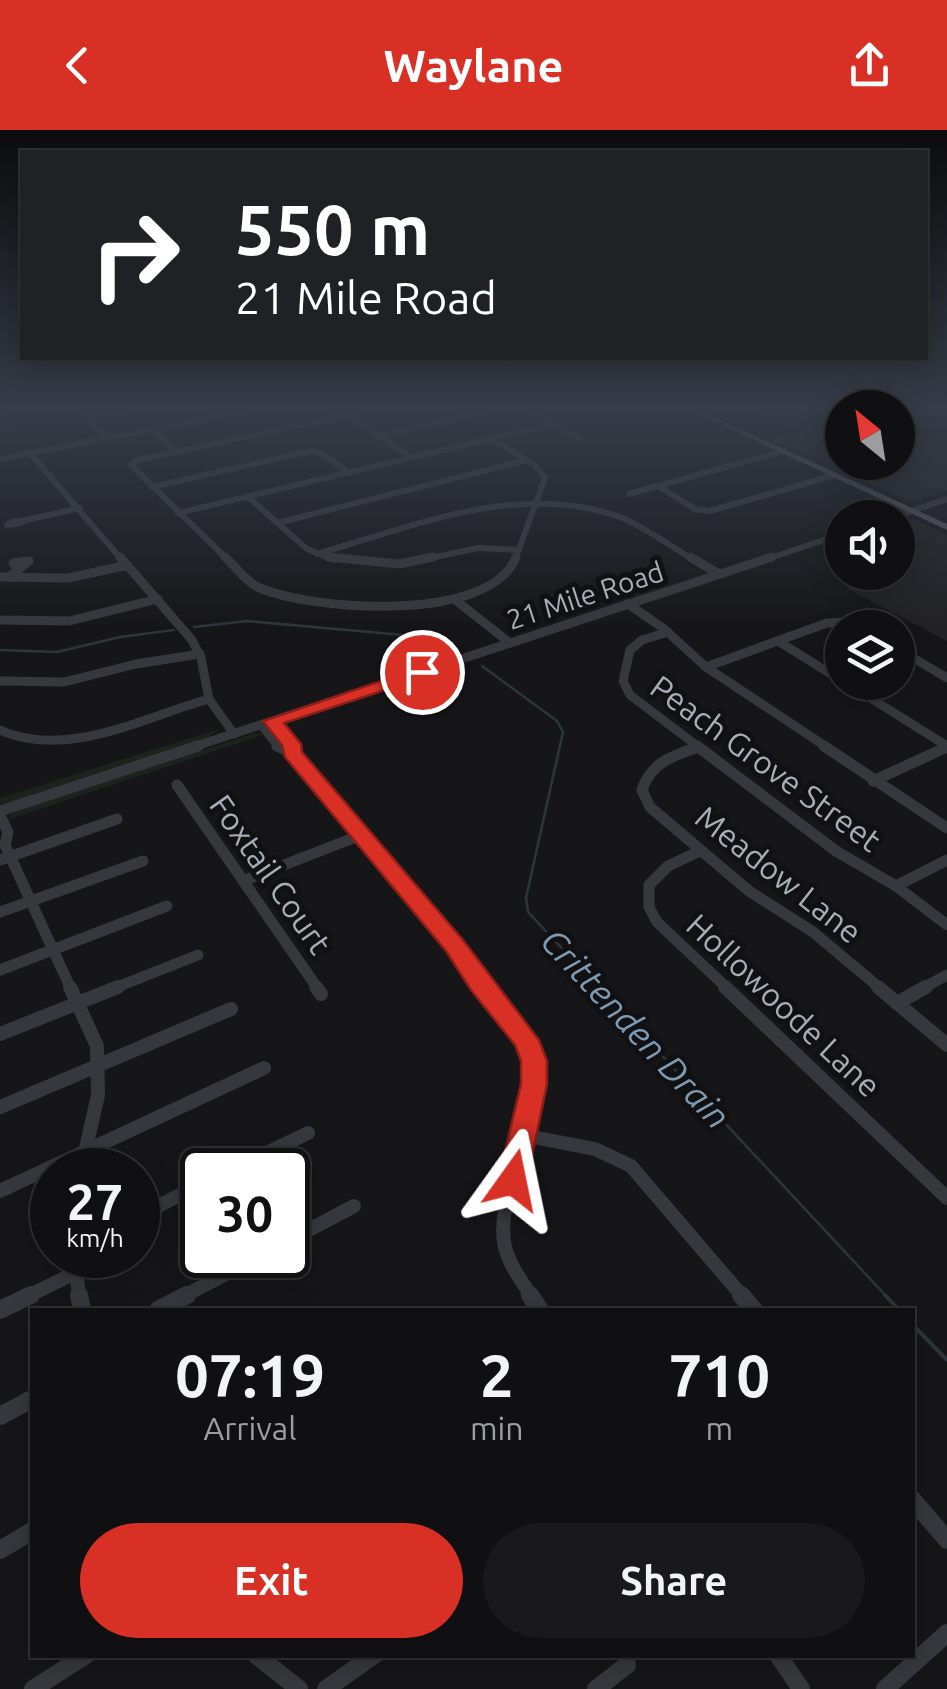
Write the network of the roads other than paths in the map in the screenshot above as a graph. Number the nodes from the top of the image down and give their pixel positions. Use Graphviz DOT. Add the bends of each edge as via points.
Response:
graph roads {
  1 [pos="58,484"];
  2 [pos="149,484"];
  3 [pos="166,484"];
  4 [pos="299,484"];
  5 [pos="433,484"];
  6 [pos="544,484"];
  7 [pos="666,484"];
  8 [pos="805,484"];
  9 [pos="854,484"];
  10 [pos="658,486"];
  11 [pos="152,487"];
  12 [pos="630,494"];
  13 [pos="247,496"];
  14 [pos="947,499"];
  15 [pos="890,500"];
  16 [pos="538,505"];
  17 [pos="80,508"];
  18 [pos="915,509"];
  19 [pos="915,511"];
  20 [pos="178,513"];
  21 [pos="21,521"];
  22 [pos="277,523"];
  23 [pos="947,526"];
  24 [pos="825,540"];
  25 [pos="519,550"];
  26 [pos="317,554"];
  27 [pos="128,565"];
  28 [pos="18,567"];
  29 [pos="719,574"];
  30 [pos="5,577"];
  31 [pos="454,598"];
  32 [pos="158,599"];
  33 [pos="628,604"];
  34 [pos="0,620"];
  35 [pos="825,626"];
  36 [pos="668,632"];
  37 [pos="778,641"];
  38 [pos="510,643"];
  39 [pos="200,654"];
  40 [pos="915,659"];
  41 [pos="706,667"];
  42 [pos="825,670"];
  43 [pos="947,678"];
  44 [pos="0,681"];
  45 [pos="209,699"];
  46 [pos="873,700"];
  47 [pos="272,721"];
  48 [pos="260,725"];
  49 [pos="0,730"];
  50 [pos="234,734"];
  51 [pos="698,747"];
  52 [pos="947,747"];
  53 [pos="292,753"];
  54 [pos="873,781"];
  55 [pos="176,785"];
  56 [pos="0,813"];
  57 [pos="118,820"];
  58 [pos="947,828"];
  59 [pos="361,836"];
  60 [pos="4,851"];
  61 [pos="700,851"];
  62 [pos="143,860"];
  63 [pos="947,860"];
  64 [pos="243,881"];
  65 [pos="896,886"];
  66 [pos="31,901"];
  67 [pos="167,906"];
  68 [pos="0,912"];
  69 [pos="947,925"];
  70 [pos="54,949"];
  71 [pos="198,954"];
  72 [pos="0,970"];
  73 [pos="947,975"];
  74 [pos="321,994"];
  75 [pos="80,1002"];
  76 [pos="897,1003"];
  77 [pos="231,1008"];
  78 [pos="0,1034"];
  79 [pos="947,1045"];
  80 [pos="99,1064"];
  81 [pos="264,1068"];
  82 [pos="0,1107"];
  83 [pos="308,1133"];
  84 [pos="522,1135"];
  85 [pos="85,1148"];
  86 [pos="89,1148"];
  87 [pos="277,1148"];
  88 [pos="30,1176"];
  89 [pos="0,1190"];
  90 [pos="947,1198"];
  91 [pos="354,1206"];
  92 [pos="310,1229"];
  93 [pos="65,1278"];
  94 [pos="74,1278"];
  95 [pos="219,1278"];
  96 [pos="82,1308"];
  97 [pos="162,1308"];
  98 [pos="539,1308"];
  99 [pos="752,1308"];
  100 [pos="0,1310"];
  101 [pos="30,1400"];
  102 [pos="0,1416"];
  103 [pos="915,1503"];
  104 [pos="30,1533"];
  105 [pos="947,1540"];
  106 [pos="0,1550"];
  107 [pos="947,1632"];
  108 [pos="81,1658"];
  109 [pos="260,1658"];
  110 [pos="370,1658"];
  111 [pos="780,1658"];
  112 [pos="627,1665"];
  113 [pos="33,1689"];
  114 [pos="299,1689"];
  115 [pos="326,1689"];
  116 [pos="596,1689"];
  117 [pos="801,1689"];
  118 [pos="885,1689"];
  1 -- 17 [label="street"];
  2 -- 11 [label="street"];
  3 -- 11 [label="street"];
  4 -- 13 [label="street"];
  5 -- 22 [label="street"];
  6 -- 16 [label="street"];
  7 -- 10 [label="street"];
  8 -- 10 [label="street" via="710,511"];
  9 -- 15 [label="main road"];
  10 -- 12 [label="street"];
  11 -- 20 [label="street"];
  13 -- 20 [label="street"];
  13 -- 22 [label="street"];
  14 -- 18 [label="street"];
  16 -- 25 [label="street"];
  16 -- 26 [label="street" via="488,505"];
  16 -- 29 [label="street" via="622,518"];
  17 -- 21 [label="street"];
  17 -- 27 [label="street"];
  19 -- 23 [label="main road"];
  20 -- 31 [label="street" via="246,582 270,593 394,606"];
  22 -- 26 [label="street"];
  24 -- 29 [label="street, 21 Mile Road"];
  25 -- 26 [label="street" via="478,548 388,565"];
  25 -- 31 [label="street" via="502,581"];
  27 -- 30 [label="street" via="68,578"];
  27 -- 32 [label="street"];
  28 -- 30 [label="street"];
  29 -- 33 [label="street, 21 Mile Road"];
  31 -- 38 [label="street"];
  32 -- 34 [label="street" via="69,621"];
  32 -- 39 [label="street"];
  33 -- 36 [label="street"];
  33 -- 38 [label="street, 21 Mile Road"];
  35 -- 37 [label="street"];
  36 -- 41 [label="street"];
  36 -- 51 [label="street, Peach Grove Street" via="632,646 623,682"];
  37 -- 41 [label="street"];
  37 -- 42 [label="street"];
  38 -- 47 [label="street, 21 Mile Road"];
  39 -- 44 [label="street" via="64,682"];
  39 -- 45 [label="street"];
  40 -- 43 [label="street"];
  41 -- 54 [label="street"];
  45 -- 49 [label="street" via="60,741 23,741"];
  45 -- 50 [label="street"];
  46 -- 52 [label="street"];
  47 -- 48 [label="street, 21 Mile Road"];
  47 -- 53 [label="street"];
  48 -- 50 [label="street, 21 Mile Road"];
  48 -- 53 [label="street"];
  50 -- 56 [label="street, 21 Mile Road"];
  51 -- 61 [label="street, Meadow Lane" via="652,766 642,790 650,808"];
  51 -- 65 [label="street, Peach Grove Street" via="836,851"];
  52 -- 54 [label="street"];
  53 -- 59 [label="street"];
  54 -- 58 [label="street"];
  55 -- 64 [label="street, Foxtail Court"];
  56 -- 60 [label="street" via="8,832"];
  57 -- 60 [label="street"];
  59 -- 64 [label="street"];
  59 -- 84 [label="street" via="526,1040 535,1072"];
  60 -- 66 [label="street"];
  61 -- 76 [label="street, Meadow Lane"];
  61 -- 90 [label="street, Hollowoode Lane" via="668,866 649,885 657,922"];
  62 -- 66 [label="street"];
  63 -- 65 [label="street"];
  64 -- 74 [label="street, Foxtail Court"];
  65 -- 69 [label="street, Peach Grove Street"];
  66 -- 68 [label="street"];
  66 -- 70 [label="street"];
  67 -- 70 [label="street"];
  70 -- 72 [label="street"];
  70 -- 75 [label="street"];
  71 -- 75 [label="street"];
  73 -- 76 [label="street"];
  75 -- 78 [label="street"];
  75 -- 80 [label="street"];
  76 -- 79 [label="street, Meadow Lane"];
  77 -- 80 [label="street"];
  80 -- 82 [label="street"];
  80 -- 85 [label="street"];
  81 -- 86 [label="street"];
  83 -- 87 [label="street"];
  84 -- 98 [label="street" via="504,1242"];
  84 -- 99 [label="street" via="595,1148 631,1166"];
  88 -- 89 [label="street"];
  91 -- 92 [label="street"];
  93 -- 100 [label="street"];
  94 -- 96 [label="street"];
  95 -- 97 [label="street"];
  101 -- 102 [label="street"];
  103 -- 105 [label="street"];
  104 -- 106 [label="street"];
  107 -- 118 [label="street"];
  108 -- 113 [label="street"];
  109 -- 114 [label="street"];
  110 -- 115 [label="street"];
  111 -- 117 [label="street"];
  112 -- 116 [label="street"];
}
